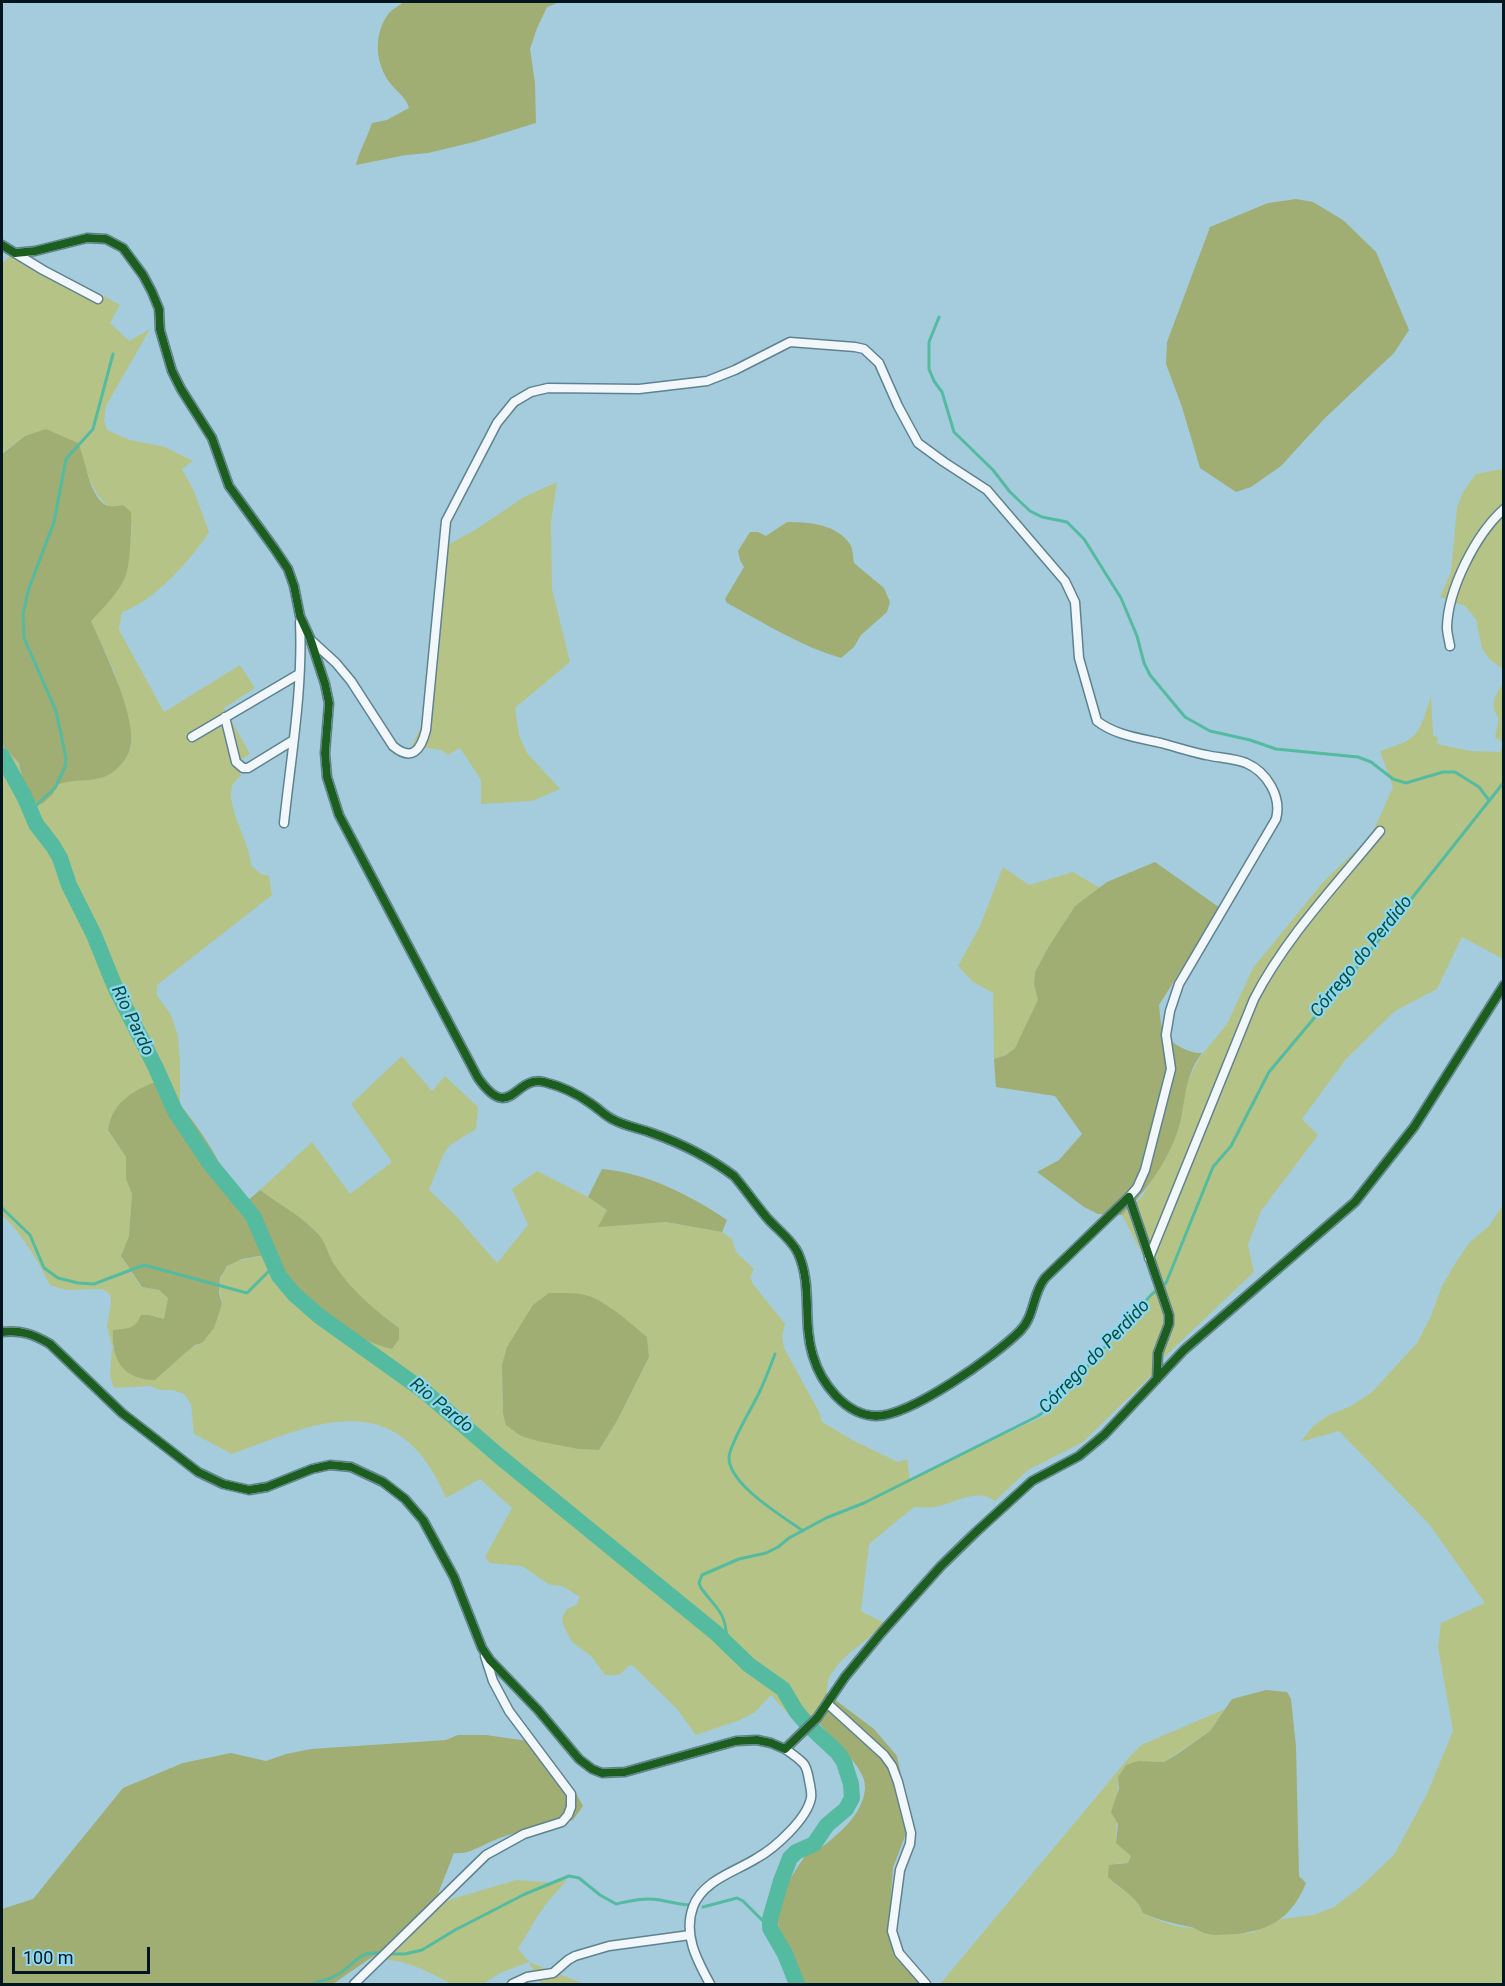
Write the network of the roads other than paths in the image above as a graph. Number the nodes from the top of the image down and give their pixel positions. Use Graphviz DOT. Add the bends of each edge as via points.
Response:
graph roads {
  1 [pos="2,245"];
  2 [pos="15,253"];
  3 [pos="98,298"];
  4 [pos="1503,509"];
  5 [pos="300,616"];
  6 [pos="310,638"];
  7 [pos="1450,646"];
  8 [pos="300,674"];
  9 [pos="225,717"];
  10 [pos="192,737"];
  11 [pos="292,741"];
  12 [pos="284,824"];
  13 [pos="1380,831"];
  14 [pos="1503,985"];
  15 [pos="1130,1197"];
  16 [pos="1149,1258"];
  17 [pos="2,1332"];
  18 [pos="1156,1378"];
  19 [pos="482,1647"];
  20 [pos="828,1704"];
  21 [pos="785,1749"];
  22 [pos="690,1935"];
  23 [pos="354,1984"];
  24 [pos="512,1984"];
  25 [pos="710,1984"];
  26 [pos="926,1984"];
  1 -- 2 [label="street"];
  2 -- 3 [label="street"];
  2 -- 5 [label="street" via="97,238 123,248 152,292 172,371 212,438 229,486 288,569"];
  4 -- 7 [label="street" via="1465,565 1450,606"];
  5 -- 6 [label="street"];
  5 -- 8 [label="street"];
  6 -- 15 [label="street" via="329,703 327,777 339,815 487,1091 500,1098 530,1083 554,1085 571,1091 615,1121 665,1138 734,1176 797,1251 805,1272 806,1315 813,1357 824,1382 848,1406 875,1416 891,1413 940,1391 976,1366 1020,1332 1030,1318 1039,1286"];
  6 -- 15 [label="street" via="351,681 393,746 402,753 418,750 426,730 447,521 497,423 514,402 548,387 639,388 706,381 790,342 855,347 872,355 918,443 987,490 1065,581 1075,602 1079,658 1097,721 1116,732 1248,764 1260,772 1277,799 1276,819 1179,984 1166,1035 1171,1069 1144,1170"];
  8 -- 9 [label="street"];
  8 -- 11 [label="street"];
  9 -- 10 [label="street"];
  9 -- 11 [label="street" via="236,762 243,768"];
  11 -- 12 [label="street"];
  13 -- 16 [label="street" via="1266,975"];
  14 -- 18 [label="street" via="1414,1127 1355,1202"];
  15 -- 16 [label="street"];
  16 -- 18 [label="street" via="1169,1315 1158,1353"];
  17 -- 19 [label="street" via="20,1330 50,1344 122,1413 198,1472 223,1484 249,1490 267,1487 330,1465 351,1467 383,1482 423,1520 454,1577"];
  18 -- 20 [label="street" via="1104,1435 1079,1456 1032,1480 955,1552 882,1632"];
  19 -- 21 [label="street" via="579,1759 602,1773 625,1772 736,1741 757,1740"];
  19 -- 23 [label="street" via="493,1682 509,1711 571,1794 568,1815 562,1822 524,1834 486,1855"];
  20 -- 21 [label="street"];
  20 -- 26 [label="street" via="884,1755 898,1782 911,1833 900,1870 892,1931 899,1953"];
  21 -- 22 [label="street" via="804,1764 808,1774 811,1798 805,1811 758,1858 707,1886 694,1905"];
  22 -- 24 [label="street" via="609,1946 575,1956 553,1973"];
  22 -- 25 [label="street"];
}
